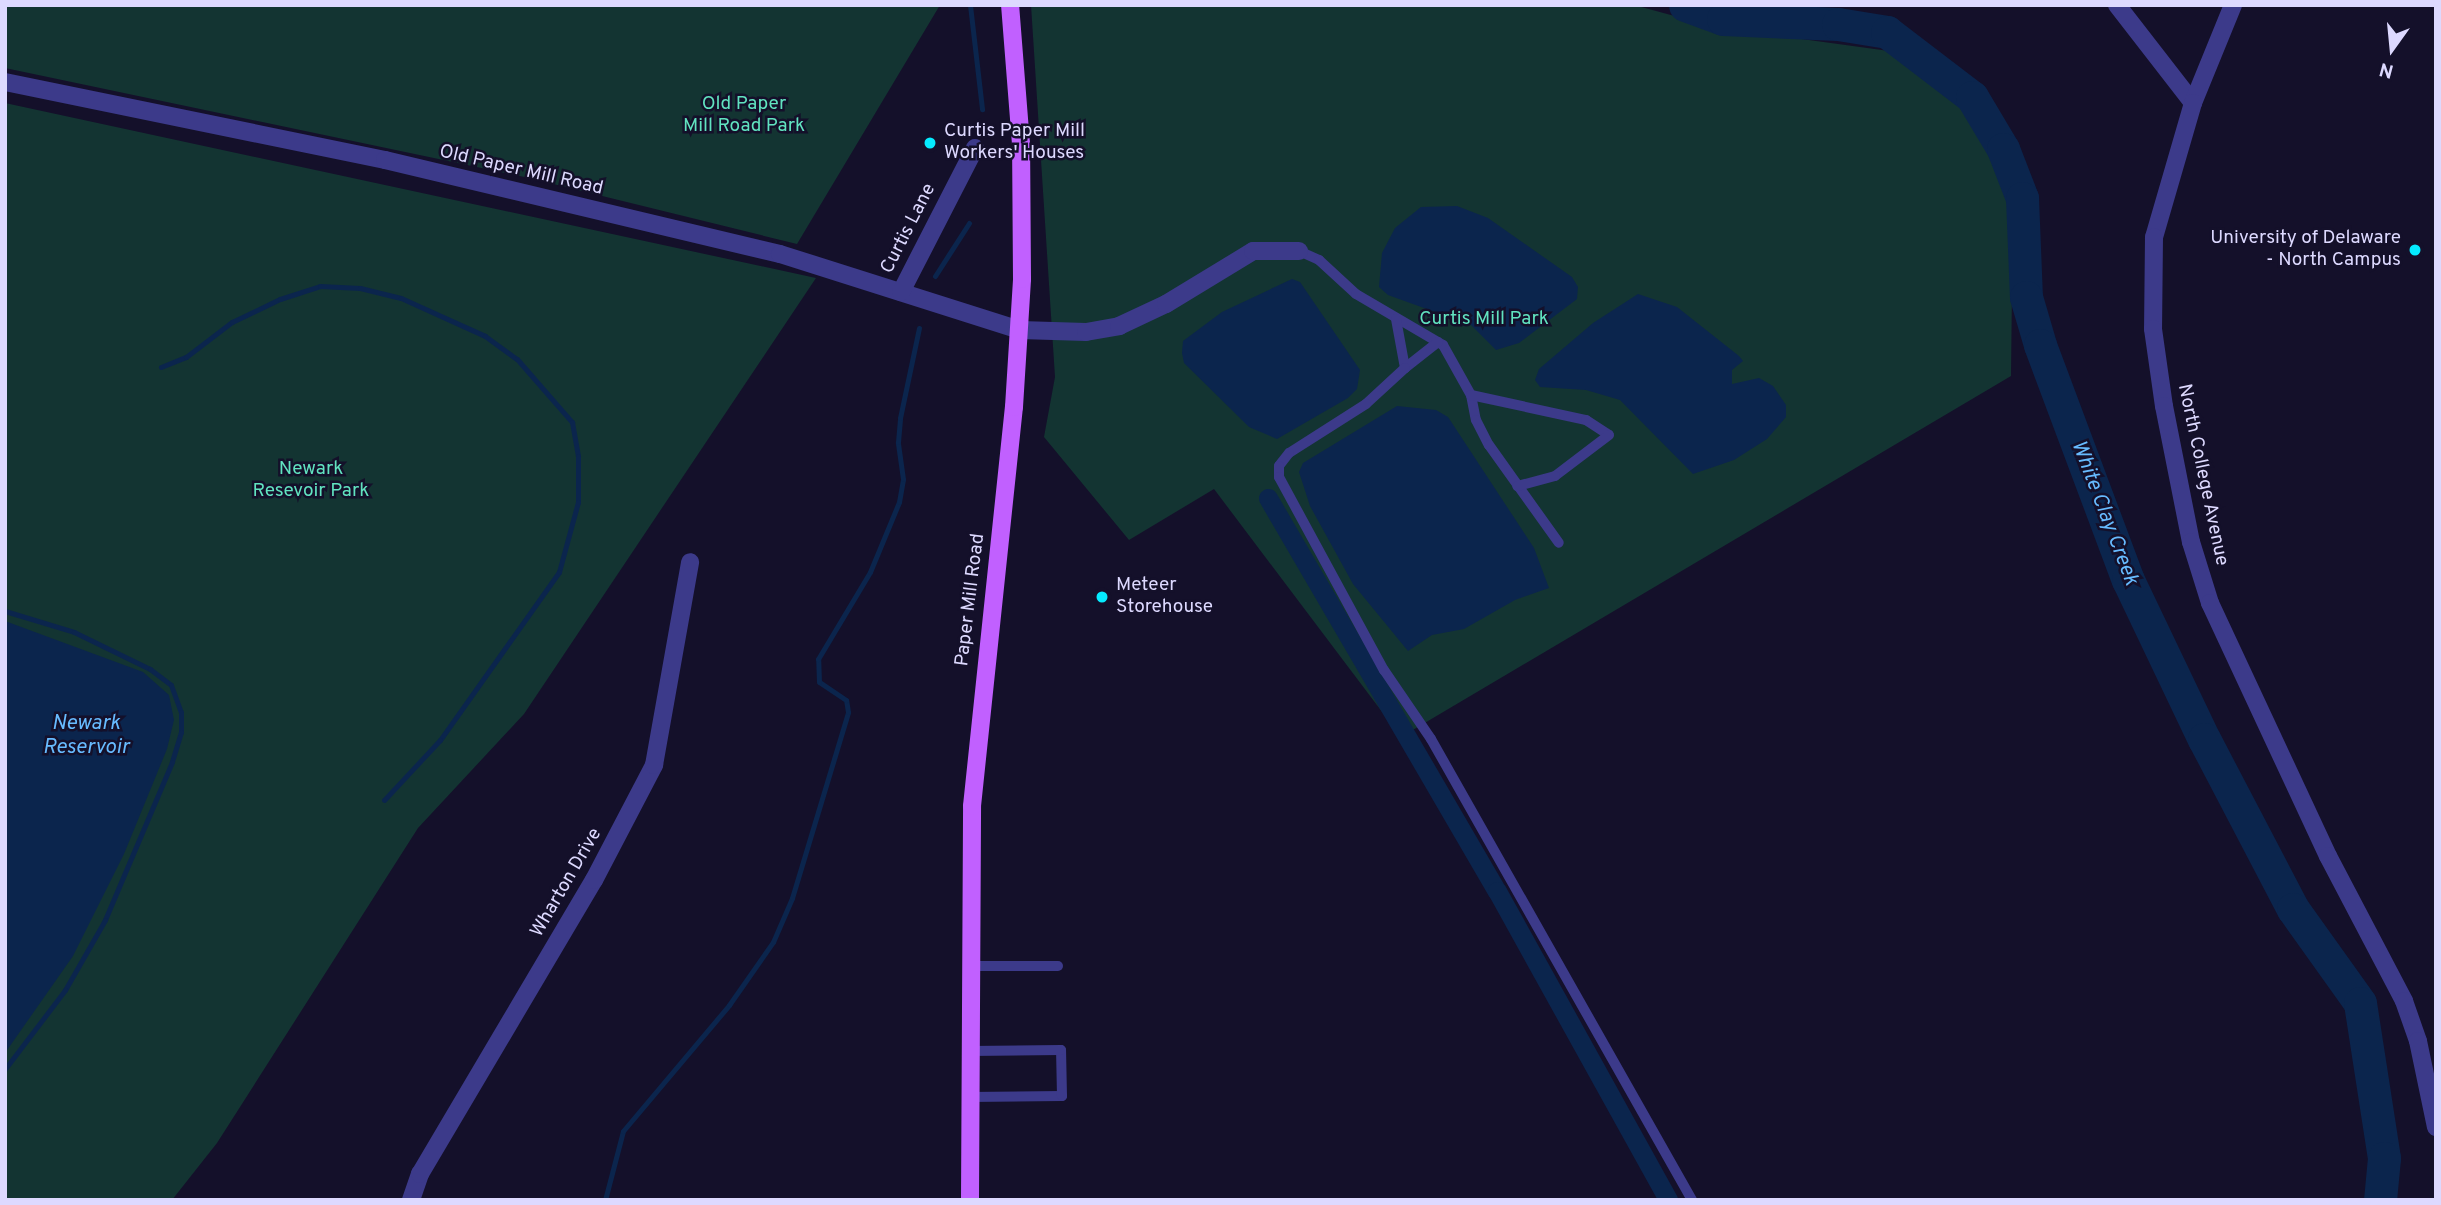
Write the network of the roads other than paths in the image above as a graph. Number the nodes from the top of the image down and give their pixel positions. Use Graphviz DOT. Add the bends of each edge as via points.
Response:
graph roads {
  1 [pos="1010,5"];
  2 [pos="2117,5"];
  3 [pos="2233,5"];
  4 [pos="5,82"];
  5 [pos="2193,103"];
  6 [pos="975,148"];
  7 [pos="1300,251"];
  8 [pos="901,292"];
  9 [pos="1396,319"];
  10 [pos="1020,330"];
  11 [pos="1438,342"];
  12 [pos="1405,368"];
  13 [pos="1471,395"];
  14 [pos="1517,486"];
  15 [pos="1559,544"];
  16 [pos="690,562"];
  17 [pos="969,966"];
  18 [pos="1058,967"];
  19 [pos="969,1051"];
  20 [pos="969,1097"];
  21 [pos="2436,1127"];
  22 [pos="411,1200"];
  23 [pos="970,1200"];
  24 [pos="1692,1200"];
  1 -- 10 [label="main road, Paper Mill Road" via="1022,179"];
  2 -- 5 [label="street"];
  3 -- 5 [label="street, North College Avenue"];
  4 -- 8 [label="street, Old Paper Mill Road" via="493,185 790,256"];
  5 -- 21 [label="street, North College Avenue" via="2154,237 2153,329 2191,542 2235,665 2404,1001 2418,1041"];
  6 -- 8 [label="street, Curtis Lane"];
  7 -- 9 [label="lane" via="1319,260 1356,294"];
  7 -- 10 [label="street, Old Paper Mill Road" via="1253,251 1166,304 1104,331"];
  8 -- 10 [label="street, Old Paper Mill Road"];
  9 -- 11 [label="lane"];
  9 -- 12 [label="lane"];
  10 -- 17 [label="main road, Paper Mill Road" via="974,768"];
  11 -- 12 [label="lane"];
  11 -- 13 [label="lane"];
  12 -- 24 [label="lane" via="1366,404 1289,453 1279,466 1279,477 1384,670 1431,738"];
  13 -- 14 [label="lane" via="1475,420"];
  13 -- 14 [label="lane" via="1586,420 1609,435 1555,476"];
  14 -- 15 [label="lane"];
  16 -- 22 [label="street, Wharton Drive" via="654,765 594,880 419,1174"];
  17 -- 18 [label="lane"];
  17 -- 19 [label="main road, Paper Mill Road"];
  19 -- 20 [label="main road, Paper Mill Road"];
  19 -- 20 [label="lane" via="1061,1050 1062,1096"];
  20 -- 23 [label="main road, Paper Mill Road"];
}
